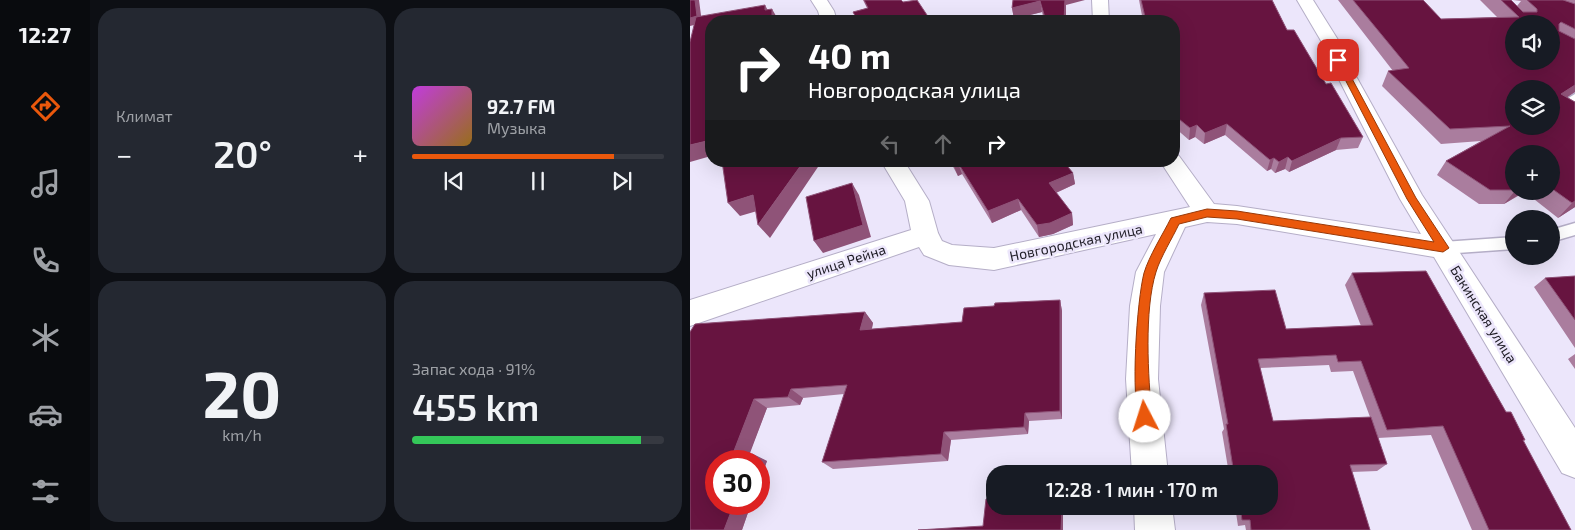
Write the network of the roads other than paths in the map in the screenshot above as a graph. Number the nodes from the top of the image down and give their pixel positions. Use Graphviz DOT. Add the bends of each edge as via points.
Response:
graph roads {
  1 [pos="819,0"];
  2 [pos="1100,0"];
  3 [pos="1305,0"];
  4 [pos="827,15"];
  5 [pos="1101,15"];
  6 [pos="1575,98"];
  7 [pos="1575,117"];
  8 [pos="896,167"];
  9 [pos="1174,167"];
  10 [pos="1207,213"];
  11 [pos="1175,221"];
  12 [pos="1575,230"];
  13 [pos="925,234"];
  14 [pos="1560,234"];
  15 [pos="1505,244"];
  16 [pos="1443,248"];
  17 [pos="690,314"];
  18 [pos="1575,460"];
  19 [pos="1149,465"];
  20 [pos="1154,515"];
  21 [pos="1155,530"];
  1 -- 4 [label="street"];
  2 -- 5 [label="street"];
  3 -- 16 [label="street, Бакинская улица" via="1412,199"];
  6 -- 7 [label="lane" via="1558,108"];
  8 -- 13 [label="street" via="918,201"];
  9 -- 10 [label="street"];
  10 -- 11 [label="street, Новгородская улица"];
  10 -- 16 [label="street, Новгородская улица"];
  11 -- 13 [label="street, Новгородская улица" via="994,259 949,255 933,248"];
  11 -- 19 [label="street" via="1150,272 1145,306 1142,379"];
  12 -- 14 [label="lane"];
  13 -- 17 [label="street, улица Рейна"];
  15 -- 16 [label="lane"];
  16 -- 18 [label="street, Бакинская улица"];
  20 -- 21 [label="street"];
}
